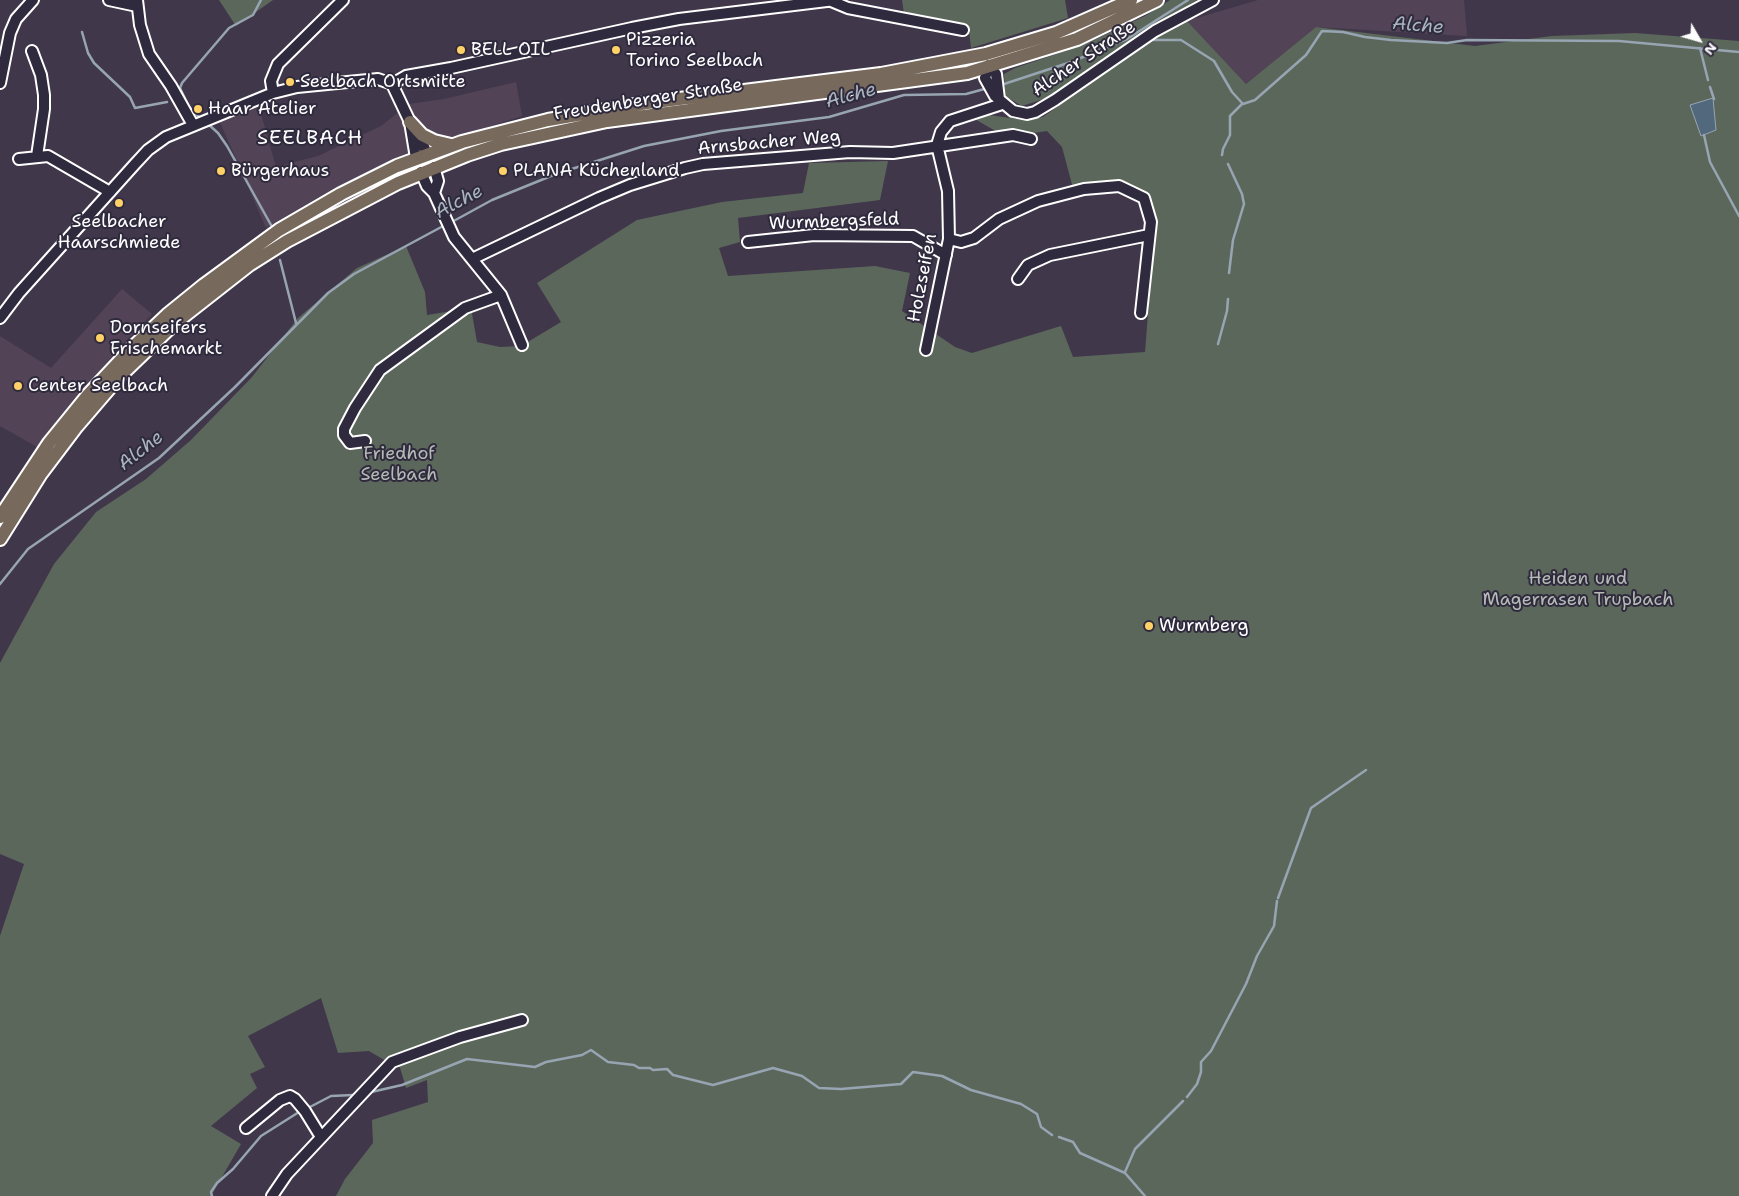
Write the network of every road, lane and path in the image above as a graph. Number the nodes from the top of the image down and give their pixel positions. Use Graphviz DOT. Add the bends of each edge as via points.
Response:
graph roads {
  1 [pos="33,0"];
  2 [pos="109,0"];
  3 [pos="344,0"];
  4 [pos="833,0"];
  5 [pos="1131,0"];
  6 [pos="1157,0"];
  7 [pos="1213,0"];
  8 [pos="137,3"];
  9 [pos="963,30"];
  10 [pos="32,51"];
  11 [pos="988,60"];
  12 [pos="1,68"];
  13 [pos="0,83"];
  14 [pos="392,84"];
  15 [pos="273,92"];
  16 [pos="999,98"];
  17 [pos="200,122"];
  18 [pos="413,126"];
  19 [pos="1031,139"];
  20 [pos="937,145"];
  21 [pos="451,146"];
  22 [pos="37,156"];
  23 [pos="422,156"];
  24 [pos="19,159"];
  25 [pos="434,167"];
  26 [pos="421,172"];
  27 [pos="110,192"];
  28 [pos="434,193"];
  29 [pos="1149,235"];
  30 [pos="949,239"];
  31 [pos="748,242"];
  32 [pos="946,255"];
  33 [pos="472,259"];
  34 [pos="1018,279"];
  35 [pos="501,295"];
  36 [pos="1141,313"];
  37 [pos="0,318"];
  38 [pos="522,345"];
  39 [pos="926,350"];
  40 [pos="365,441"];
  41 [pos="0,517"];
  42 [pos="0,539"];
  43 [pos="522,1020"];
  44 [pos="246,1128"];
  45 [pos="322,1137"];
  46 [pos="272,1196"];
  1 -- 12 [label="street" via="16,19"];
  2 -- 8 [label="street"];
  3 -- 15 [label="street" via="278,64 271,81"];
  4 -- 9 [label="street" via="848,8"];
  4 -- 14 [label="street" via="641,26 406,76"];
  5 -- 11 [label="main road, Freudenberger Straße"];
  6 -- 11 [label="main road, Freudenberger Straße" via="1077,39 1032,54"];
  7 -- 16 [label="street, Alcher Straße" via="1155,31 1044,107 1027,114 1013,111"];
  8 -- 17 [label="street" via="143,40 149,54 181,102"];
  10 -- 22 [label="street" via="44,94"];
  11 -- 16 [label="street" via="985,78 992,80"];
  11 -- 21 [label="main road, Freudenberger Straße" via="596,111 519,125"];
  11 -- 25 [label="main road, Freudenberger Straße" via="967,73 607,121 501,144"];
  12 -- 13 [label="street"];
  14 -- 15 [label="street" via="378,79"];
  14 -- 18 [label="street"];
  15 -- 17 [label="street"];
  16 -- 20 [label="street" via="950,121 941,132"];
  17 -- 27 [label="street" via="153,146"];
  18 -- 21 [label="main road" via="434,141"];
  18 -- 23 [label="street"];
  19 -- 20 [label="street, Arnsbacher Weg" via="1013,135"];
  20 -- 30 [label="street, Holzseifen" via="948,192"];
  20 -- 33 [label="street, Arnsbacher Weg" via="893,153 841,153 685,168 599,198"];
  21 -- 23 [label="main road, Freudenberger Straße"];
  22 -- 24 [label="street"];
  22 -- 27 [label="street" via="48,156"];
  23 -- 25 [label="main road"];
  23 -- 26 [label="main road"];
  23 -- 41 [label="main road, Freudenberger Straße" via="303,214 242,256 167,315 110,370 72,414 30,469"];
  25 -- 26 [label="main road, Freudenberger Straße"];
  25 -- 28 [label="street" via="438,181"];
  26 -- 28 [label="street"];
  26 -- 42 [label="main road, Freudenberger Straße" via="286,241 233,277 175,324 119,377 77,426 40,475"];
  27 -- 37 [label="street"];
  28 -- 33 [label="street" via="447,224"];
  29 -- 30 [label="street" via="1151,222 1144,198 1119,186 1084,189 1038,201 999,219 974,238 961,242"];
  29 -- 34 [label="street" via="1050,255 1028,265"];
  29 -- 36 [label="street"];
  30 -- 32 [label="street, Holzseifen"];
  31 -- 32 [label="street, Wurmbergsfeld" via="814,235 913,236"];
  32 -- 39 [label="street, Holzseifen"];
  33 -- 35 [label="street"];
  35 -- 38 [label="street"];
  35 -- 40 [label="street" via="465,308 380,370 344,430 350,443"];
  43 -- 45 [label="street" via="460,1037 392,1062"];
  44 -- 45 [label="street" via="280,1100 290,1096 295,1098"];
  45 -- 46 [label="street" via="286,1174"];
}
